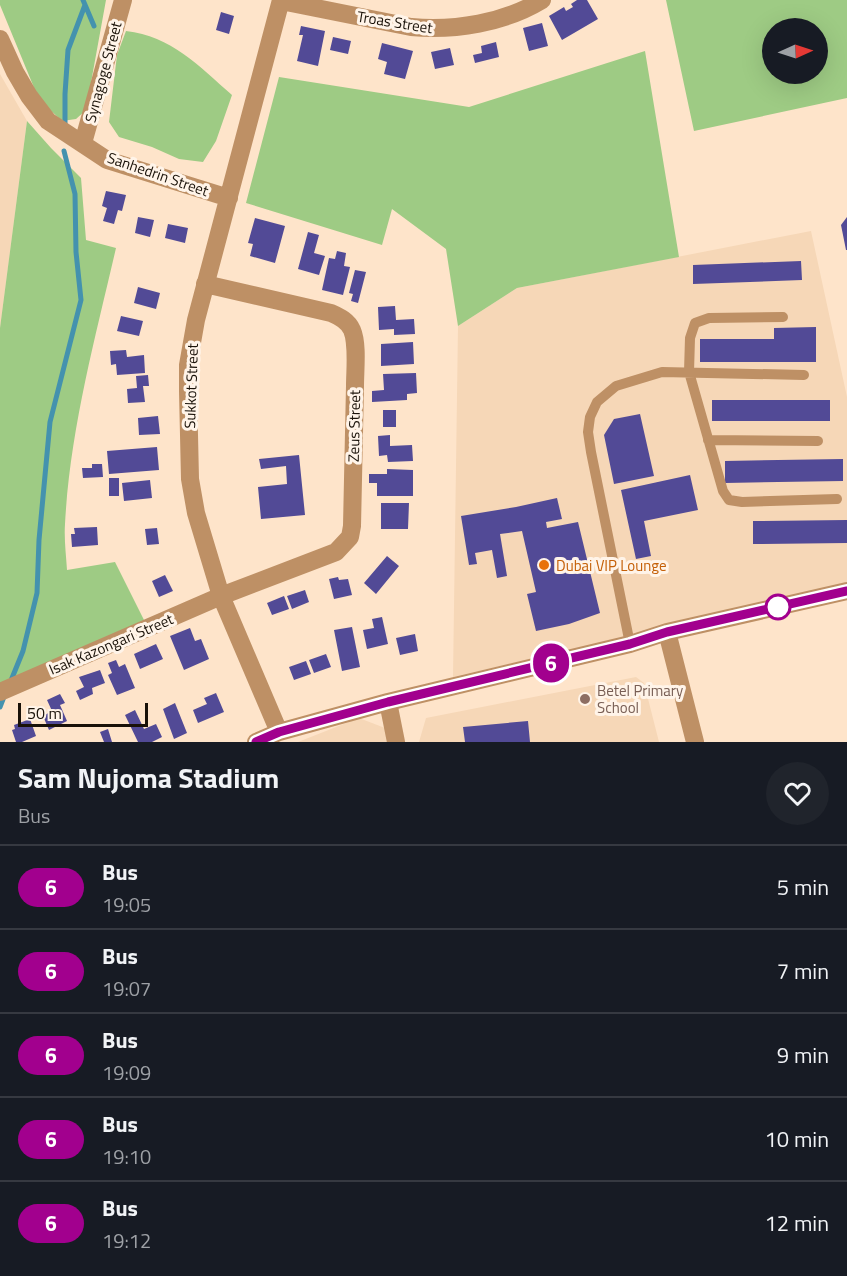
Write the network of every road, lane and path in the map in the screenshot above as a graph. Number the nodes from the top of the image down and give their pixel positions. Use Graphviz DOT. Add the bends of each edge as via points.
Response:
graph roads {
  1 [pos="123,0"];
  2 [pos="281,0"];
  3 [pos="542,0"];
  4 [pos="0,39"];
  5 [pos="83,143"];
  6 [pos="229,198"];
  7 [pos="205,284"];
  8 [pos="783,317"];
  9 [pos="689,372"];
  10 [pos="804,375"];
  11 [pos="708,440"];
  12 [pos="818,441"];
  13 [pos="837,499"];
  14 [pos="847,591"];
  15 [pos="221,596"];
  16 [pos="667,632"];
  17 [pos="630,644"];
  18 [pos="0,692"];
  19 [pos="388,702"];
  20 [pos="279,732"];
  21 [pos="256,742"];
  22 [pos="396,742"];
  23 [pos="695,742"];
  1 -- 5 [label="street, Synagoge Street"];
  2 -- 3 [label="street, Troas Street" via="427,29 492,20"];
  2 -- 6 [label="street, Sukkot Street"];
  4 -- 5 [label="street, Sanhedrin Street" via="28,96 48,121"];
  5 -- 6 [label="street, Sanhedrin Street" via="107,160"];
  6 -- 7 [label="street, Sukkot Street"];
  7 -- 15 [label="street, Sukkot Street" via="189,365 190,479"];
  7 -- 15 [label="street, Zeus Street" via="341,317 352,328 355,339 350,537 336,552"];
  8 -- 9 [label="lane" via="709,318 695,323 690,338"];
  9 -- 10 [label="lane"];
  9 -- 11 [label="lane"];
  9 -- 17 [label="lane" via="662,372 616,386 597,402 590,417 591,452"];
  11 -- 12 [label="lane"];
  11 -- 13 [label="lane" via="729,501"];
  14 -- 16 [label="street"];
  15 -- 18 [label="street, Isak Kazongari Street"];
  15 -- 20 [label="street, Sukkot Street"];
  16 -- 17 [label="street"];
  16 -- 23 [label="street"];
  17 -- 19 [label="street"];
  19 -- 20 [label="street"];
  19 -- 22 [label="street"];
  20 -- 21 [label="street"];
}
